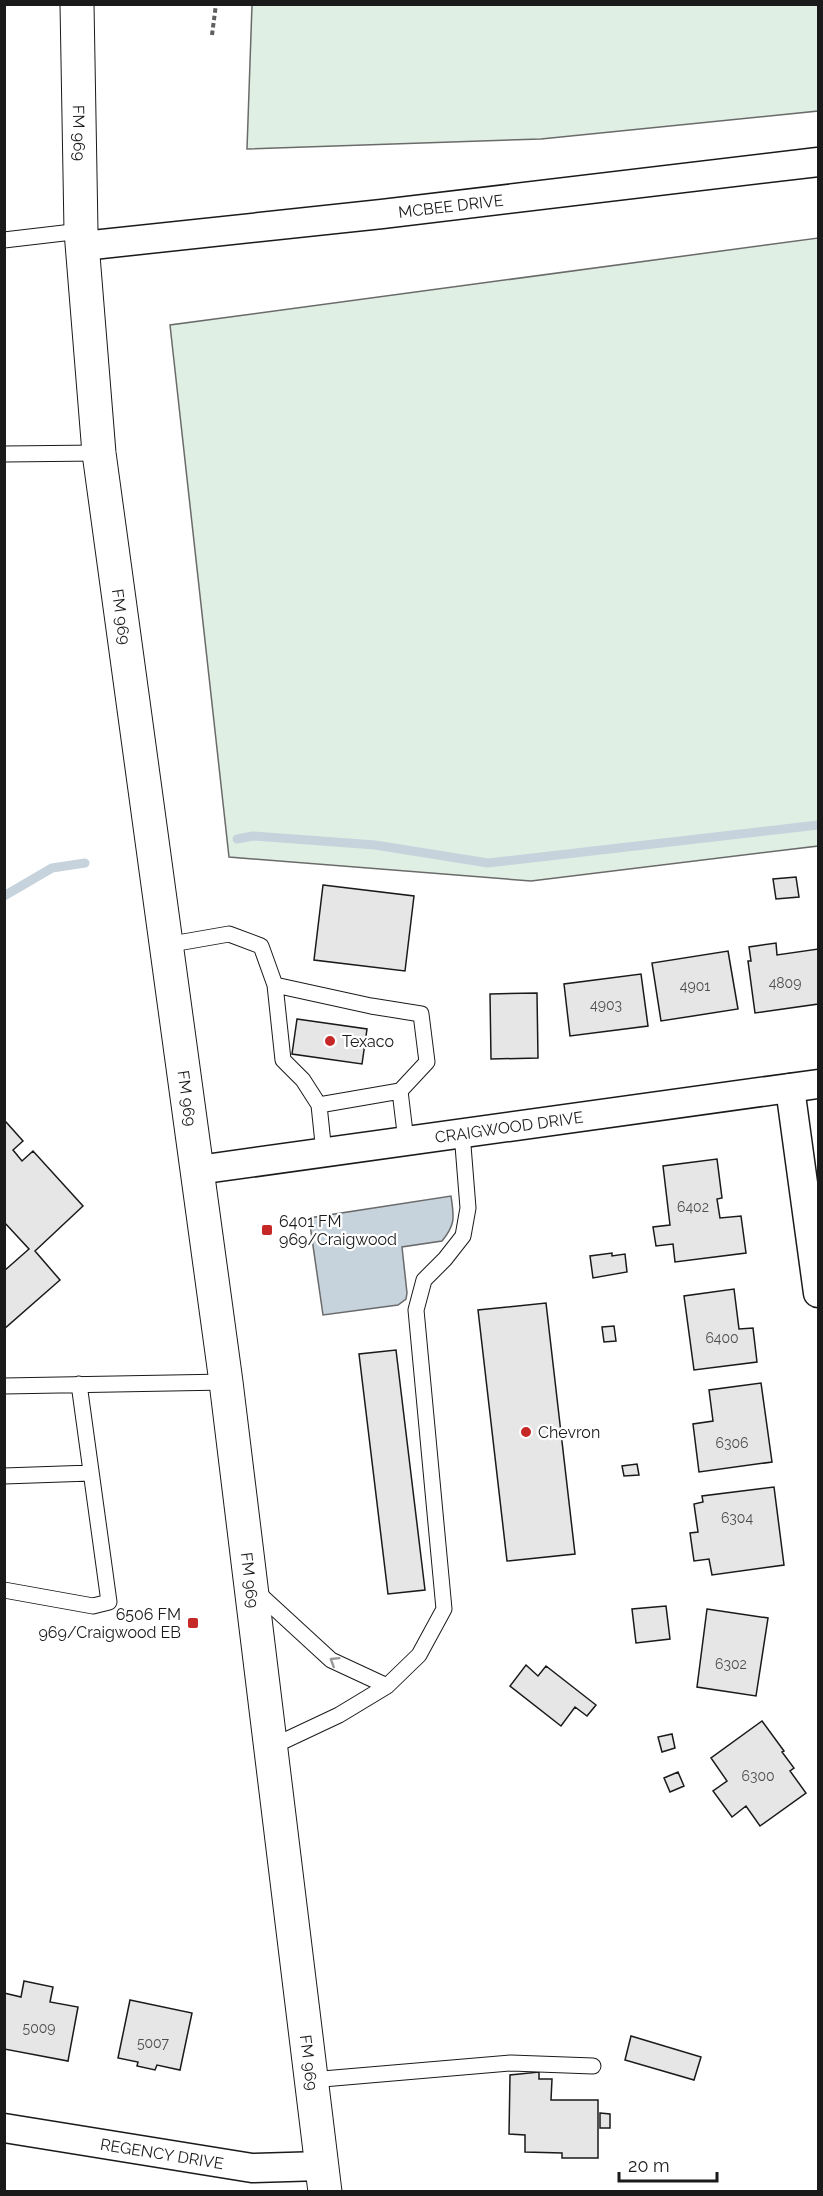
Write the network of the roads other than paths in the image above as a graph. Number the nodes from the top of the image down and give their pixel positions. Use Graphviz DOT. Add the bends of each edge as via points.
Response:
graph roads {
  1 [pos="77,4"];
  2 [pos="819,162"];
  3 [pos="82,239"];
  4 [pos="4,240"];
  5 [pos="99,453"];
  6 [pos="4,454"];
  7 [pos="166,945"];
  8 [pos="275,985"];
  9 [pos="819,1084"];
  10 [pos="790,1088"];
  11 [pos="400,1091"];
  12 [pos="319,1105"];
  13 [pos="462,1133"];
  14 [pos="406,1141"];
  15 [pos="324,1153"];
  16 [pos="198,1170"];
  17 [pos="819,1293"];
  18 [pos="226,1382"];
  19 [pos="79,1384"];
  20 [pos="4,1386"];
  21 [pos="91,1473"];
  22 [pos="4,1476"];
  23 [pos="251,1586"];
  24 [pos="4,1590"];
  25 [pos="387,1686"];
  26 [pos="271,1747"];
  27 [pos="592,2066"];
  28 [pos="311,2080"];
  29 [pos="4,2128"];
  30 [pos="323,2179"];
  1 -- 3 [label="main road, FM 969 / FM 969"];
  2 -- 3 [label="street, MCBEE DRIVE" via="382,214"];
  3 -- 4 [label="lane"];
  3 -- 5 [label="main road, FM 969 / FM 969"];
  5 -- 6 [label="lane"];
  5 -- 7 [label="main road, FM 969 / FM 969"];
  7 -- 8 [label="lane" via="229,934 261,946"];
  7 -- 16 [label="main road, FM 969 / FM 969"];
  8 -- 11 [label="lane" via="422,1014 427,1062"];
  8 -- 12 [label="lane" via="283,1060 303,1080"];
  9 -- 10 [label="street, CRAIGWOOD DRIVE"];
  10 -- 13 [label="street, CRAIGWOOD DRIVE"];
  10 -- 17 [label="street"];
  11 -- 12 [label="lane"];
  11 -- 14 [label="lane"];
  12 -- 15 [label="lane"];
  13 -- 14 [label="street, CRAIGWOOD DRIVE"];
  13 -- 25 [label="lane" via="468,1208 463,1236 424,1280 416,1310 444,1610 419,1654"];
  14 -- 15 [label="street, CRAIGWOOD DRIVE"];
  15 -- 16 [label="street, CRAIGWOOD DRIVE"];
  16 -- 18 [label="main road, FM 969 / FM 969"];
  18 -- 19 [label="lane"];
  18 -- 23 [label="main road, FM 969 / FM 969"];
  19 -- 20 [label="lane"];
  19 -- 21 [label="lane"];
  21 -- 22 [label="lane"];
  21 -- 24 [label="lane" via="109,1602 93,1606"];
  25 -- 23 [label="lane, one-way" via="331,1660"];
  23 -- 26 [label="main road, FM 969 / FM 969"];
  25 -- 26 [label="lane" via="339,1715"];
  26 -- 28 [label="main road, FM 969 / FM 969"];
  27 -- 28 [label="lane" via="511,2063"];
  28 -- 30 [label="main road, FM 969 / FM 969"];
  29 -- 30 [label="street, REGENCY DRIVE"];
}
